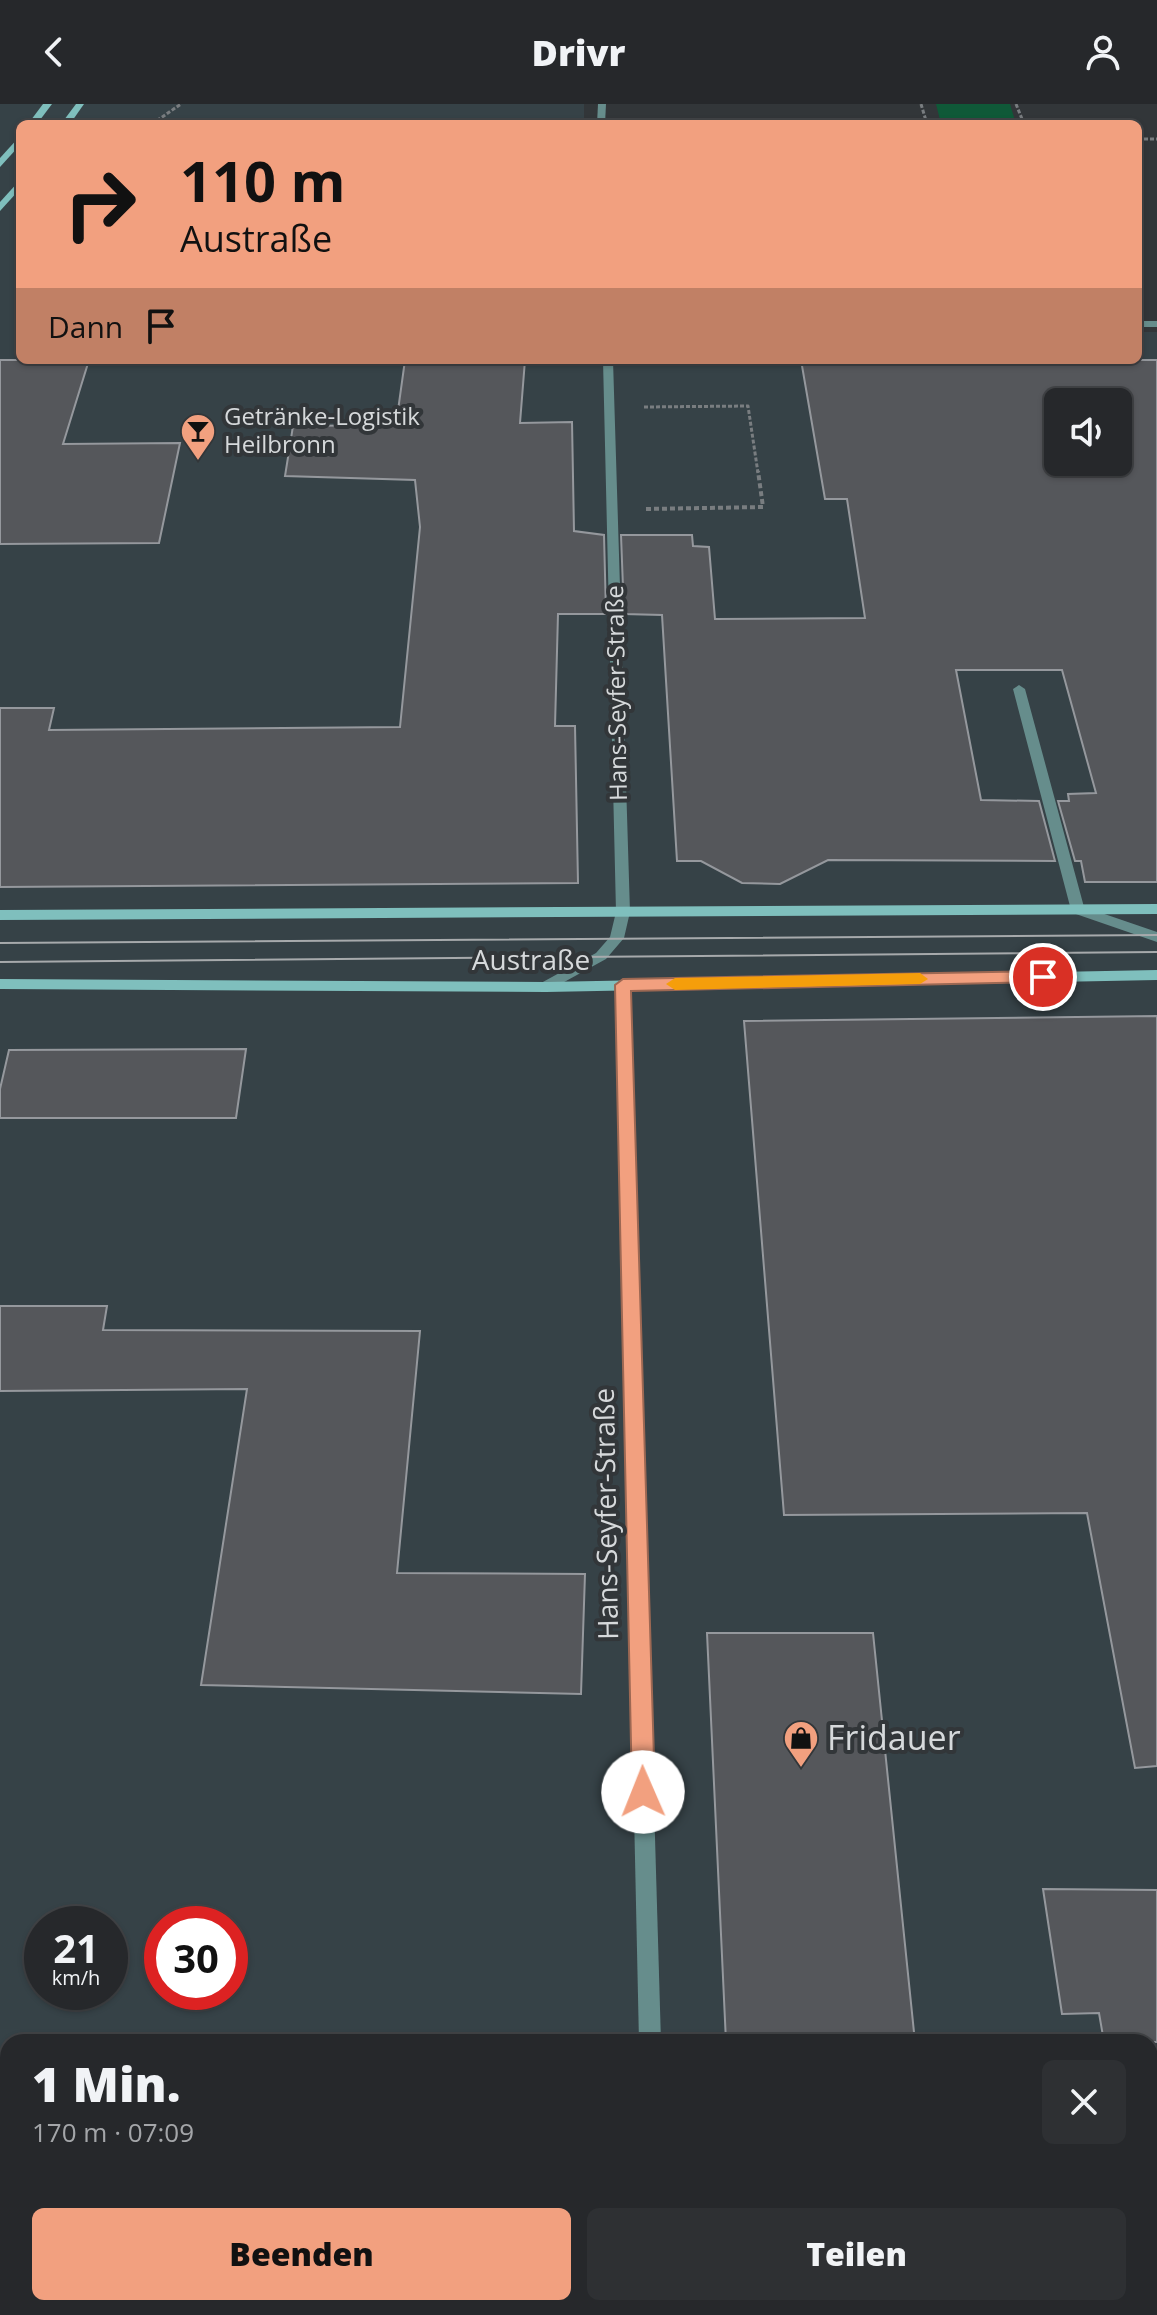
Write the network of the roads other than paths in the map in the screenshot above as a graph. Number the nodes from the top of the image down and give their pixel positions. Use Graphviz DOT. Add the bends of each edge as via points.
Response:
graph roads {
  1 [pos="48,104"];
  2 [pos="35,120"];
  3 [pos="16,144"];
  4 [pos="0,164"];
  5 [pos="16,188"];
  6 [pos="0,208"];
  7 [pos="608,364"];
  8 [pos="1019,689"];
  9 [pos="1157,909"];
  10 [pos="1078,910"];
  11 [pos="623,912"];
  12 [pos="0,915"];
  13 [pos="1157,937"];
  14 [pos="1157,975"];
  15 [pos="0,984"];
  16 [pos="623,985"];
  17 [pos="546,987"];
  18 [pos="650,2034"];
  1 -- 2 [label="main road"];
  3 -- 4 [label="main road"];
  5 -- 6 [label="main road"];
  7 -- 11 [label="street, Hans-Seyfer-Straße"];
  8 -- 10 [label="street"];
  9 -- 10 [label="main road, Austraße"];
  10 -- 11 [label="main road, Austraße"];
  10 -- 13 [label="street"];
  11 -- 12 [label="main road, Austraße"];
  11 -- 17 [label="street, Hans-Seyfer-Straße" via="617,938 601,956"];
  14 -- 16 [label="main road, Austraße"];
  15 -- 17 [label="main road, Austraße"];
  16 -- 17 [label="main road, Austraße"];
  16 -- 18 [label="street, Hans-Seyfer-Straße"];
}
